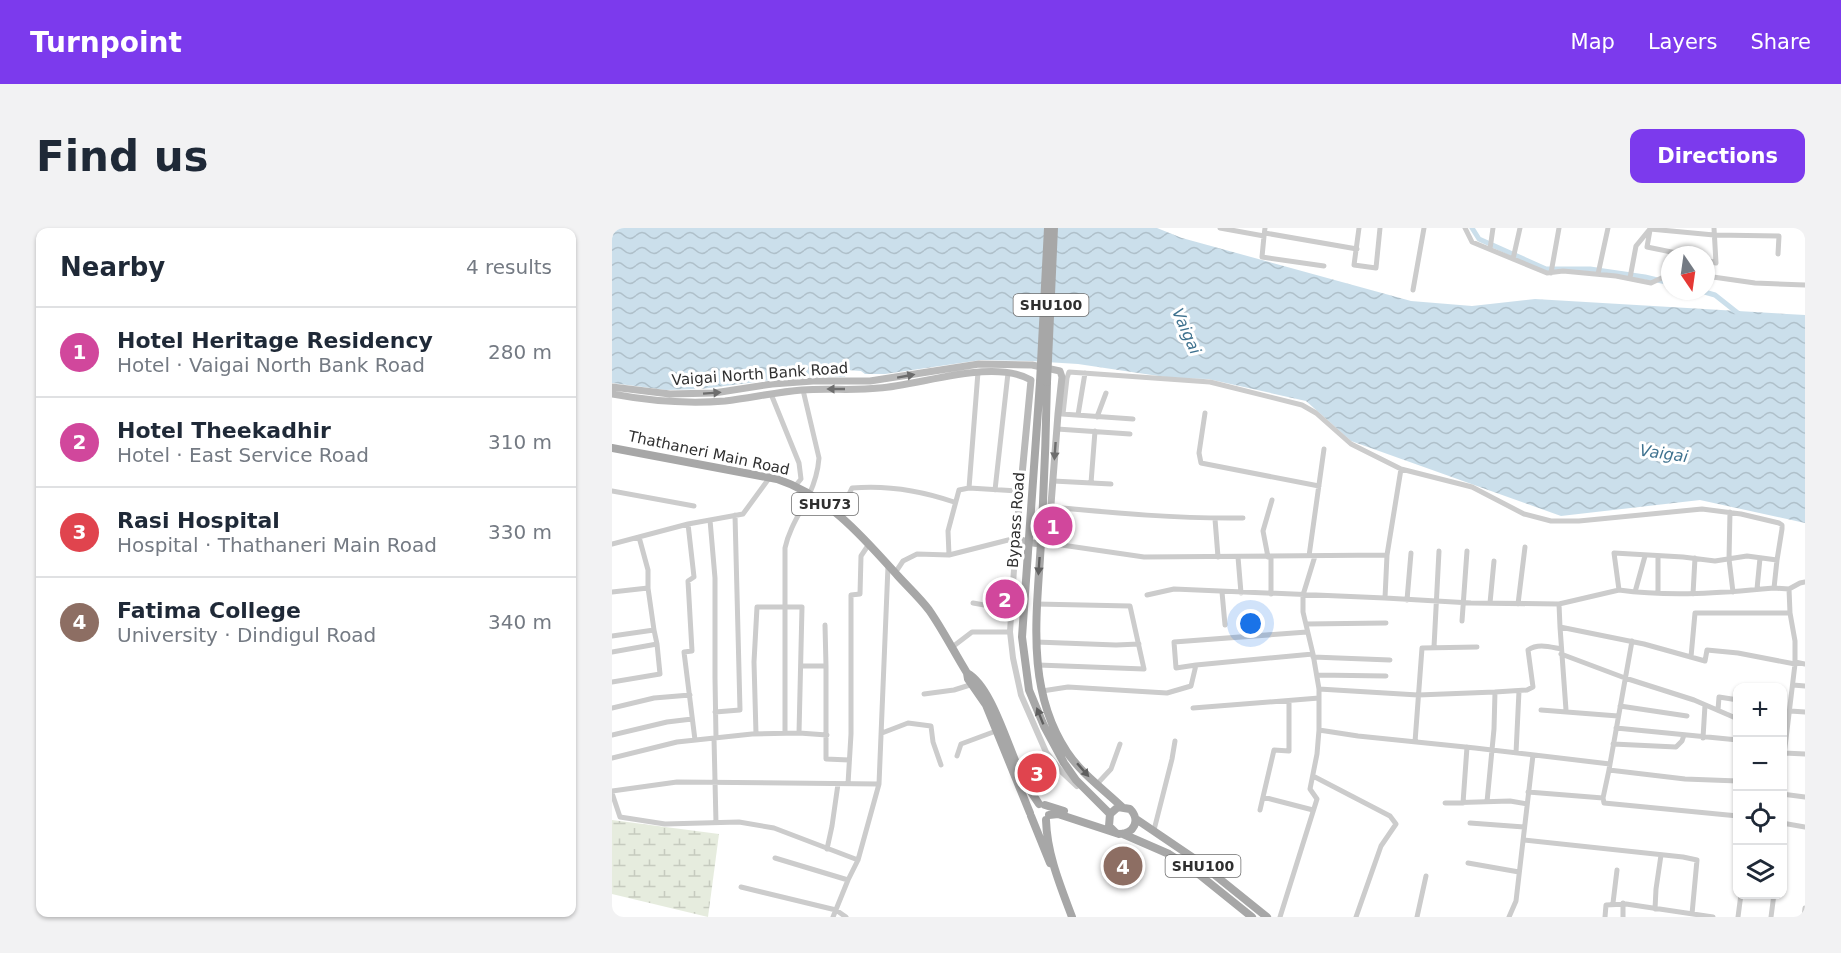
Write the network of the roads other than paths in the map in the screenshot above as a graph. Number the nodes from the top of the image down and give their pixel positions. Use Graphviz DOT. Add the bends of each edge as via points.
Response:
graph roads {
  1 [pos="1048,228"];
  2 [pos="1054,228"];
  3 [pos="1220,228"];
  4 [pos="1359,228"];
  5 [pos="1380,228"];
  6 [pos="1424,228"];
  7 [pos="1465,228"];
  8 [pos="1493,228"];
  9 [pos="1520,228"];
  10 [pos="1559,228"];
  11 [pos="1608,228"];
  12 [pos="1650,229"];
  13 [pos="1714,231"];
  14 [pos="1265,232"];
  15 [pos="1491,246"];
  16 [pos="1357,249"];
  17 [pos="1661,250"];
  18 [pos="1778,254"];
  19 [pos="1514,256"];
  20 [pos="1716,263"];
  21 [pos="1323,266"];
  22 [pos="1552,270"];
  23 [pos="1715,270"];
  24 [pos="1599,272"];
  25 [pos="1631,276"];
  26 [pos="1715,277"];
  27 [pos="1661,278"];
  28 [pos="1805,285"];
  29 [pos="1413,290"];
  30 [pos="978,372"];
  31 [pos="1008,373"];
  32 [pos="1085,373"];
  33 [pos="1044,382"];
  34 [pos="612,387"];
  35 [pos="803,390"];
  36 [pos="1106,393"];
  37 [pos="612,394"];
  38 [pos="771,394"];
  39 [pos="1205,413"];
  40 [pos="1060,414"];
  41 [pos="1078,415"];
  42 [pos="1097,417"];
  43 [pos="1133,419"];
  44 [pos="1057,429"];
  45 [pos="1095,431"];
  46 [pos="1130,434"];
  47 [pos="612,447"];
  48 [pos="1324,449"];
  49 [pos="1401,469"];
  50 [pos="770,477"];
  51 [pos="1053,481"];
  52 [pos="1091,483"];
  53 [pos="1111,484"];
  54 [pos="796,485"];
  55 [pos="1319,486"];
  56 [pos="969,488"];
  57 [pos="612,490"];
  58 [pos="995,490"];
  59 [pos="1020,491"];
  60 [pos="810,493"];
  61 [pos="1272,500"];
  62 [pos="954,502"];
  63 [pos="694,506"];
  64 [pos="1051,507"];
  65 [pos="1730,512"];
  66 [pos="735,515"];
  67 [pos="839,515"];
  68 [pos="1243,518"];
  69 [pos="1215,519"];
  70 [pos="710,520"];
  71 [pos="688,524"];
  72 [pos="639,537"];
  73 [pos="1016,538"];
  74 [pos="1028,543"];
  75 [pos="1044,543"];
  76 [pos="612,544"];
  77 [pos="869,544"];
  78 [pos="1525,547"];
  79 [pos="1439,551"];
  80 [pos="1467,551"];
  81 [pos="1411,552"];
  82 [pos="949,555"];
  83 [pos="1387,555"];
  84 [pos="1312,556"];
  85 [pos="1645,556"];
  86 [pos="1658,556"];
  87 [pos="1218,557"];
  88 [pos="1238,557"];
  89 [pos="1269,557"];
  90 [pos="1695,558"];
  91 [pos="1760,558"];
  92 [pos="1729,559"];
  93 [pos="1777,560"];
  94 [pos="1494,561"];
  95 [pos="888,564"];
  96 [pos="895,573"];
  97 [pos="1805,582"];
  98 [pos="648,588"];
  99 [pos="1774,588"];
  100 [pos="1757,589"];
  101 [pos="1789,589"];
  102 [pos="1619,590"];
  103 [pos="612,592"];
  104 [pos="1222,592"];
  105 [pos="1635,592"];
  106 [pos="1733,592"];
  107 [pos="1240,593"];
  108 [pos="1659,593"];
  109 [pos="1271,594"];
  110 [pos="1693,594"];
  111 [pos="1147,595"];
  112 [pos="1303,595"];
  113 [pos="1385,598"];
  114 [pos="1407,600"];
  115 [pos="1436,601"];
  116 [pos="973,603"];
  117 [pos="1464,603"];
  118 [pos="1490,603"];
  119 [pos="1518,603"];
  120 [pos="1036,604"];
  121 [pos="1559,604"];
  122 [pos="786,606"];
  123 [pos="1011,610"];
  124 [pos="1024,612"];
  125 [pos="1790,613"];
  126 [pos="1462,621"];
  127 [pos="1386,623"];
  128 [pos="1306,624"];
  129 [pos="825,625"];
  130 [pos="1225,625"];
  131 [pos="1560,627"];
  132 [pos="654,630"];
  133 [pos="1010,632"];
  134 [pos="1307,632"];
  135 [pos="612,636"];
  136 [pos="1632,641"];
  137 [pos="1035,642"];
  138 [pos="657,644"];
  139 [pos="1139,644"];
  140 [pos="1434,647"];
  141 [pos="1477,647"];
  142 [pos="951,648"];
  143 [pos="1561,651"];
  144 [pos="612,652"];
  145 [pos="1313,656"];
  146 [pos="1690,657"];
  147 [pos="1390,660"];
  148 [pos="1796,663"];
  149 [pos="1805,664"];
  150 [pos="1037,665"];
  151 [pos="1196,665"];
  152 [pos="802,666"];
  153 [pos="826,666"];
  154 [pos="1317,675"];
  155 [pos="1386,676"];
  156 [pos="1625,678"];
  157 [pos="612,682"];
  158 [pos="975,684"];
  159 [pos="1793,685"];
  160 [pos="1805,686"];
  161 [pos="1319,689"];
  162 [pos="1519,691"];
  163 [pos="1041,692"];
  164 [pos="1495,692"];
  165 [pos="924,694"];
  166 [pos="690,695"];
  167 [pos="1419,695"];
  168 [pos="1319,698"];
  169 [pos="1733,699"];
  170 [pos="1289,701"];
  171 [pos="1705,705"];
  172 [pos="1620,706"];
  173 [pos="612,708"];
  174 [pos="1193,708"];
  175 [pos="1541,710"];
  176 [pos="1566,710"];
  177 [pos="1718,710"];
  178 [pos="1790,711"];
  179 [pos="716,712"];
  180 [pos="1805,712"];
  181 [pos="1618,716"];
  182 [pos="1687,716"];
  183 [pos="1733,717"];
  184 [pos="692,719"];
  185 [pos="1616,728"];
  186 [pos="996,730"];
  187 [pos="1319,730"];
  188 [pos="785,733"];
  189 [pos="800,733"];
  190 [pos="882,733"];
  191 [pos="756,734"];
  192 [pos="612,735"];
  193 [pos="826,735"];
  194 [pos="1684,735"];
  195 [pos="1785,737"];
  196 [pos="715,738"];
  197 [pos="1702,738"];
  198 [pos="694,740"];
  199 [pos="1733,740"];
  200 [pos="1175,741"];
  201 [pos="1415,742"];
  202 [pos="1120,744"];
  203 [pos="1613,744"];
  204 [pos="1467,747"];
  205 [pos="1492,750"];
  206 [pos="1516,753"];
  207 [pos="1787,753"];
  208 [pos="1533,754"];
  209 [pos="1805,754"];
  210 [pos="957,756"];
  211 [pos="612,758"];
  212 [pos="849,760"];
  213 [pos="941,765"];
  214 [pos="1609,767"];
  215 [pos="1313,776"];
  216 [pos="1733,781"];
  217 [pos="715,782"];
  218 [pos="838,784"];
  219 [pos="848,784"];
  220 [pos="879,784"];
  221 [pos="1097,784"];
  222 [pos="612,792"];
  223 [pos="1528,792"];
  224 [pos="1787,795"];
  225 [pos="1263,797"];
  226 [pos="1805,797"];
  227 [pos="1603,798"];
  228 [pos="1096,800"];
  229 [pos="1487,802"];
  230 [pos="1445,803"];
  231 [pos="1463,803"];
  232 [pos="1042,804"];
  233 [pos="1527,804"];
  234 [pos="1122,807"];
  235 [pos="1260,810"];
  236 [pos="1313,810"];
  237 [pos="1030,814"];
  238 [pos="1109,815"];
  239 [pos="1733,816"];
  240 [pos="1047,818"];
  241 [pos="1136,819"];
  242 [pos="716,823"];
  243 [pos="1470,823"];
  244 [pos="1787,825"];
  245 [pos="1524,826"];
  246 [pos="1805,827"];
  247 [pos="1154,830"];
  248 [pos="1119,833"];
  249 [pos="1523,840"];
  250 [pos="827,849"];
  251 [pos="1661,855"];
  252 [pos="775,858"];
  253 [pos="858,860"];
  254 [pos="1468,863"];
  255 [pos="1617,870"];
  256 [pos="1519,872"];
  257 [pos="1056,874"];
  258 [pos="1426,876"];
  259 [pos="848,880"];
  260 [pos="741,887"];
  261 [pos="1740,899"];
  262 [pos="1773,899"];
  263 [pos="1612,903"];
  264 [pos="1623,903"];
  265 [pos="1805,908"];
  266 [pos="1655,909"];
  267 [pos="836,910"];
  268 [pos="1664,914"];
  269 [pos="1694,915"];
  270 [pos="833,917"];
  271 [pos="846,917"];
  272 [pos="1072,917"];
  273 [pos="1252,917"];
  274 [pos="1267,917"];
  275 [pos="1280,917"];
  276 [pos="1356,917"];
  277 [pos="1416,917"];
  278 [pos="1509,917"];
  279 [pos="1605,917"];
  280 [pos="1623,917"];
  281 [pos="1713,917"];
  282 [pos="1738,917"];
  283 [pos="1771,917"];
  284 [pos="1804,917"];
  1 -- 33 [label="main road, SHU100, bridge"];
  2 -- 33 [label="main road, SHU100, bridge"];
  3 -- 14 [label="street"];
  4 -- 16 [label="street"];
  5 -- 16 [label="street" via="1376,268 1354,266"];
  6 -- 29 [label="street"];
  7 -- 15 [label="street" via="1473,242"];
  8 -- 15 [label="street"];
  9 -- 19 [label="street"];
  10 -- 22 [label="street"];
  11 -- 24 [label="street"];
  12 -- 13 [label="street"];
  12 -- 17 [label="street" via="1647,247"];
  12 -- 25 [label="street" via="1636,246"];
  13 -- 18 [label="street" via="1779,236"];
  13 -- 20 [label="street"];
  14 -- 16 [label="street"];
  14 -- 21 [label="street" via="1262,257"];
  15 -- 19 [label="street"];
  19 -- 22 [label="street" via="1547,273"];
  20 -- 23 [label="street"];
  22 -- 24 [label="street"];
  24 -- 25 [label="street"];
  25 -- 27 [label="street" via="1651,283"];
  26 -- 28 [label="street"];
  30 -- 31 [label="main road, Vaigai North Bank Road"];
  30 -- 35 [label="main road, Vaigai North Bank Road, one-way" via="886,388"];
  30 -- 56 [label="street"];
  31 -- 58 [label="street"];
  31 -- 59 [label="main road, Vaigai North Bank Road" via="1031,380"];
  32 -- 40 [label="street" via="1069,372"];
  32 -- 41 [label="street"];
  32 -- 49 [label="street" via="1210,382 1302,405 1351,444"];
  33 -- 74 [label="main road, Bypass Road / SHU100"];
  33 -- 75 [label="main road, Bypass Road / SHU100"];
  34 -- 40 [label="main road, Vaigai North Bank Road, one-way" via="670,394 714,393 771,384 870,381 979,364 1032,365 1060,371"];
  35 -- 38 [label="main road, Vaigai North Bank Road"];
  35 -- 60 [label="street" via="819,458"];
  36 -- 42 [label="street"];
  37 -- 38 [label="main road, Vaigai North Bank Road" via="678,402"];
  38 -- 54 [label="street" via="799,463 801,475"];
  39 -- 55 [label="street" via="1200,463"];
  40 -- 41 [label="street"];
  40 -- 44 [label="main road, Vaigai North Bank Road"];
  41 -- 42 [label="street"];
  42 -- 43 [label="street"];
  44 -- 45 [label="street"];
  44 -- 51 [label="main road, Vaigai North Bank Road, one-way"];
  45 -- 46 [label="street"];
  45 -- 52 [label="street"];
  47 -- 50 [label="main road, Thathaneri Main Road / SHU73"];
  48 -- 55 [label="street"];
  49 -- 65 [label="street" via="1472,487 1524,514 1551,521 1702,509"];
  49 -- 83 [label="street"];
  50 -- 54 [label="main road, Thathaneri Main Road / SHU73"];
  50 -- 66 [label="street" via="743,514"];
  51 -- 52 [label="street"];
  51 -- 64 [label="main road, Vaigai North Bank Road"];
  52 -- 53 [label="street"];
  54 -- 60 [label="main road, Thathaneri Main Road / SHU73"];
  55 -- 84 [label="street"];
  56 -- 58 [label="street"];
  56 -- 62 [label="street" via="959,490"];
  57 -- 63 [label="street"];
  58 -- 59 [label="street"];
  59 -- 73 [label="main road, Vaigai North Bank Road"];
  60 -- 67 [label="main road, Thathaneri Main Road / SHU73"];
  60 -- 122 [label="street" via="784,548"];
  61 -- 89 [label="street" via="1263,531"];
  62 -- 67 [label="street" via="900,490 852,488"];
  62 -- 82 [label="street" via="948,531"];
  64 -- 69 [label="street"];
  64 -- 75 [label="main road, Vaigai North Bank Road"];
  65 -- 92 [label="street"];
  65 -- 93 [label="street" via="1782,525"];
  66 -- 70 [label="street"];
  66 -- 179 [label="street" via="740,710"];
  67 -- 77 [label="main road, Thathaneri Main Road / SHU73"];
  68 -- 69 [label="street"];
  69 -- 87 [label="street"];
  70 -- 71 [label="street"];
  70 -- 179 [label="street" via="715,578"];
  71 -- 72 [label="street"];
  71 -- 166 [label="street" via="694,577 688,580 692,651 684,652"];
  72 -- 76 [label="street"];
  72 -- 98 [label="street" via="648,570"];
  73 -- 74 [label="main road"];
  73 -- 82 [label="street"];
  73 -- 123 [label="street"];
  74 -- 75 [label="main road"];
  74 -- 124 [label="main road, Bypass Road / SHU100"];
  75 -- 87 [label="street" via="1144,557"];
  75 -- 120 [label="main road, Bypass Road / SHU100, one-way"];
  77 -- 95 [label="main road, Thathaneri Main Road / SHU73"];
  77 -- 212 [label="street" via="861,556 860,594 851,595"];
  78 -- 119 [label="street"];
  79 -- 115 [label="street"];
  80 -- 117 [label="street"];
  81 -- 114 [label="street"];
  82 -- 96 [label="street" via="917,554 903,561"];
  83 -- 84 [label="street"];
  83 -- 113 [label="street"];
  84 -- 89 [label="street"];
  84 -- 112 [label="street"];
  85 -- 86 [label="street"];
  85 -- 102 [label="street" via="1614,553"];
  85 -- 105 [label="street"];
  86 -- 90 [label="street"];
  86 -- 108 [label="street"];
  87 -- 88 [label="street"];
  88 -- 89 [label="street"];
  88 -- 107 [label="street"];
  89 -- 109 [label="street"];
  90 -- 92 [label="street"];
  90 -- 110 [label="street"];
  91 -- 92 [label="street"];
  91 -- 93 [label="street"];
  91 -- 100 [label="street"];
  92 -- 106 [label="street"];
  93 -- 99 [label="street"];
  94 -- 118 [label="street"];
  95 -- 96 [label="main road, Thathaneri Main Road / SHU73"];
  95 -- 190 [label="street"];
  96 -- 142 [label="main road, Thathaneri Main Road / SHU73" via="928,609"];
  97 -- 101 [label="street"];
  98 -- 103 [label="street"];
  98 -- 132 [label="street"];
  99 -- 100 [label="street"];
  99 -- 101 [label="street"];
  100 -- 106 [label="street"];
  101 -- 125 [label="street"];
  102 -- 105 [label="street"];
  102 -- 121 [label="street"];
  104 -- 107 [label="street"];
  104 -- 111 [label="street" via="1174,589"];
  104 -- 130 [label="street"];
  105 -- 108 [label="street"];
  106 -- 110 [label="street"];
  107 -- 109 [label="street"];
  108 -- 110 [label="street"];
  109 -- 112 [label="street"];
  112 -- 113 [label="street"];
  112 -- 128 [label="street"];
  113 -- 114 [label="street"];
  114 -- 115 [label="street"];
  115 -- 117 [label="street"];
  115 -- 140 [label="street"];
  116 -- 123 [label="street"];
  117 -- 118 [label="street"];
  117 -- 126 [label="street"];
  118 -- 119 [label="street"];
  119 -- 121 [label="street"];
  120 -- 137 [label="main road, Bypass Road / SHU100"];
  120 -- 139 [label="street" via="1130,606"];
  121 -- 131 [label="street"];
  122 -- 152 [label="street" via="802,607"];
  122 -- 188 [label="street"];
  122 -- 191 [label="street" via="757,607"];
  123 -- 124 [label="street"];
  123 -- 133 [label="street"];
  228 -- 124 [label="main road, Bypass Road / SHU100, one-way" via="1064,763 1029,690 1022,637"];
  125 -- 146 [label="street" via="1695,613"];
  125 -- 148 [label="street"];
  127 -- 128 [label="street"];
  128 -- 134 [label="street"];
  129 -- 153 [label="street"];
  131 -- 136 [label="street"];
  131 -- 143 [label="street"];
  132 -- 135 [label="street"];
  132 -- 138 [label="street"];
  133 -- 142 [label="street" via="972,632"];
  133 -- 228 [label="street" via="1021,695 1039,739 1060,770"];
  134 -- 145 [label="street"];
  134 -- 151 [label="street" via="1174,642 1176,668"];
  136 -- 146 [label="street"];
  136 -- 156 [label="street"];
  137 -- 139 [label="street"];
  137 -- 150 [label="main road, Bypass Road / SHU100"];
  138 -- 144 [label="street"];
  138 -- 157 [label="street" via="660,674"];
  139 -- 150 [label="street" via="1144,669"];
  140 -- 141 [label="street"];
  140 -- 167 [label="street" via="1422,648"];
  142 -- 158 [label="main road, Thathaneri Main Road / SHU73"];
  143 -- 156 [label="street"];
  143 -- 162 [label="street" via="1531,647 1528,650 1533,687"];
  143 -- 176 [label="street"];
  145 -- 147 [label="street"];
  145 -- 151 [label="street"];
  145 -- 154 [label="street"];
  146 -- 148 [label="street" via="1705,661 1707,650"];
  148 -- 149 [label="street"];
  148 -- 159 [label="street"];
  150 -- 163 [label="main road, Bypass Road / SHU100"];
  151 -- 163 [label="street" via="1191,686 1167,693 1068,687"];
  152 -- 153 [label="street"];
  152 -- 189 [label="street"];
  153 -- 193 [label="street"];
  154 -- 155 [label="street"];
  154 -- 161 [label="street"];
  156 -- 171 [label="street"];
  156 -- 172 [label="street"];
  158 -- 165 [label="street"];
  158 -- 186 [label="main road, Thathaneri Main Road / SHU73"];
  158 -- 232 [label="main road, Thathaneri Main Road / SHU73" via="994,707 1024,779"];
  159 -- 160 [label="street"];
  159 -- 178 [label="street"];
  161 -- 167 [label="street"];
  161 -- 168 [label="street"];
  162 -- 164 [label="street"];
  162 -- 206 [label="street"];
  163 -- 221 [label="main road, Bypass Road / SHU100, one-way" via="1067,752"];
  164 -- 167 [label="street"];
  164 -- 205 [label="street"];
  166 -- 173 [label="street"];
  166 -- 184 [label="street"];
  167 -- 201 [label="street"];
  168 -- 170 [label="street"];
  168 -- 187 [label="street"];
  169 -- 177 [label="street" via="1719,697"];
  170 -- 174 [label="street"];
  170 -- 225 [label="street" via="1289,751 1274,750"];
  171 -- 177 [label="street"];
  171 -- 197 [label="street"];
  172 -- 181 [label="street"];
  172 -- 182 [label="street"];
  175 -- 176 [label="street"];
  176 -- 181 [label="street"];
  177 -- 183 [label="street"];
  178 -- 180 [label="street"];
  178 -- 195 [label="street"];
  179 -- 196 [label="street"];
  181 -- 185 [label="street"];
  184 -- 192 [label="street"];
  184 -- 198 [label="street"];
  185 -- 194 [label="street"];
  185 -- 203 [label="street"];
  186 -- 210 [label="street" via="961,744"];
  186 -- 237 [label="main road, Thathaneri Main Road / SHU73"];
  187 -- 201 [label="street"];
  187 -- 215 [label="street"];
  188 -- 189 [label="street"];
  188 -- 191 [label="street"];
  189 -- 193 [label="street"];
  190 -- 213 [label="street" via="908,723 931,726"];
  190 -- 220 [label="street"];
  191 -- 196 [label="street"];
  193 -- 212 [label="street" via="826,759"];
  194 -- 197 [label="street"];
  194 -- 203 [label="street" via="1676,747"];
  196 -- 198 [label="street"];
  196 -- 217 [label="street"];
  197 -- 199 [label="street"];
  198 -- 211 [label="street"];
  200 -- 247 [label="street"];
  201 -- 204 [label="street"];
  202 -- 221 [label="street" via="1111,769"];
  203 -- 214 [label="street"];
  204 -- 205 [label="street"];
  204 -- 231 [label="street"];
  205 -- 206 [label="street"];
  205 -- 229 [label="street"];
  206 -- 208 [label="street"];
  207 -- 209 [label="street"];
  208 -- 214 [label="street"];
  208 -- 223 [label="street"];
  212 -- 219 [label="street"];
  214 -- 216 [label="street" via="1685,779"];
  214 -- 227 [label="street"];
  215 -- 236 [label="street" via="1310,789 1317,799"];
  215 -- 276 [label="street" via="1390,816 1396,824 1381,846"];
  217 -- 218 [label="street"];
  217 -- 222 [label="street" via="677,782"];
  217 -- 242 [label="street"];
  218 -- 219 [label="street"];
  218 -- 250 [label="street"];
  219 -- 220 [label="street"];
  220 -- 253 [label="street"];
  221 -- 234 [label="main road, Bypass Road / SHU100"];
  222 -- 242 [label="street" via="620,817 665,824"];
  223 -- 227 [label="street"];
  223 -- 233 [label="street"];
  224 -- 226 [label="street"];
  225 -- 235 [label="street"];
  225 -- 236 [label="street"];
  227 -- 239 [label="street" via="1604,803"];
  228 -- 238 [label="main road, Bypass Road / SHU100"];
  229 -- 231 [label="street"];
  229 -- 233 [label="street"];
  230 -- 231 [label="street"];
  232 -- 237 [label="main road" via="1032,807"];
  232 -- 238 [label="main road" via="1096,821"];
  232 -- 240 [label="main road, SHU73" via="1048,810"];
  233 -- 245 [label="street"];
  234 -- 238 [label="main road"];
  234 -- 241 [label="main road, SHU100" via="1133,812"];
  236 -- 275 [label="street"];
  237 -- 240 [label="main road" via="1036,821"];
  237 -- 257 [label="main road, Thathaneri Main Road"];
  238 -- 248 [label="main road, SHU100" via="1109,826"];
  240 -- 248 [label="main road" via="1058,814"];
  240 -- 257 [label="main road" via="1046,838"];
  241 -- 247 [label="main road, SHU100"];
  241 -- 248 [label="main road" via="1131,831"];
  242 -- 250 [label="street" via="774,828"];
  243 -- 245 [label="street"];
  244 -- 246 [label="street"];
  245 -- 249 [label="street"];
  247 -- 274 [label="main road, SHU100"];
  248 -- 273 [label="main road, SHU100" via="1169,854"];
  249 -- 251 [label="street"];
  249 -- 256 [label="street"];
  250 -- 253 [label="street"];
  251 -- 266 [label="street"];
  251 -- 269 [label="street" via="1697,860"];
  252 -- 259 [label="street"];
  253 -- 259 [label="street"];
  254 -- 256 [label="street"];
  255 -- 263 [label="street"];
  256 -- 278 [label="street" via="1516,901"];
  257 -- 272 [label="main road"];
  258 -- 277 [label="street"];
  259 -- 267 [label="street"];
  260 -- 267 [label="street"];
  261 -- 282 [label="street"];
  262 -- 283 [label="street"];
  263 -- 264 [label="street"];
  263 -- 279 [label="street" via="1606,904"];
  264 -- 266 [label="street"];
  264 -- 280 [label="street"];
  265 -- 284 [label="street"];
  266 -- 268 [label="street"];
  267 -- 270 [label="street"];
  267 -- 271 [label="street"];
  268 -- 269 [label="street"];
  269 -- 281 [label="street"];
}
